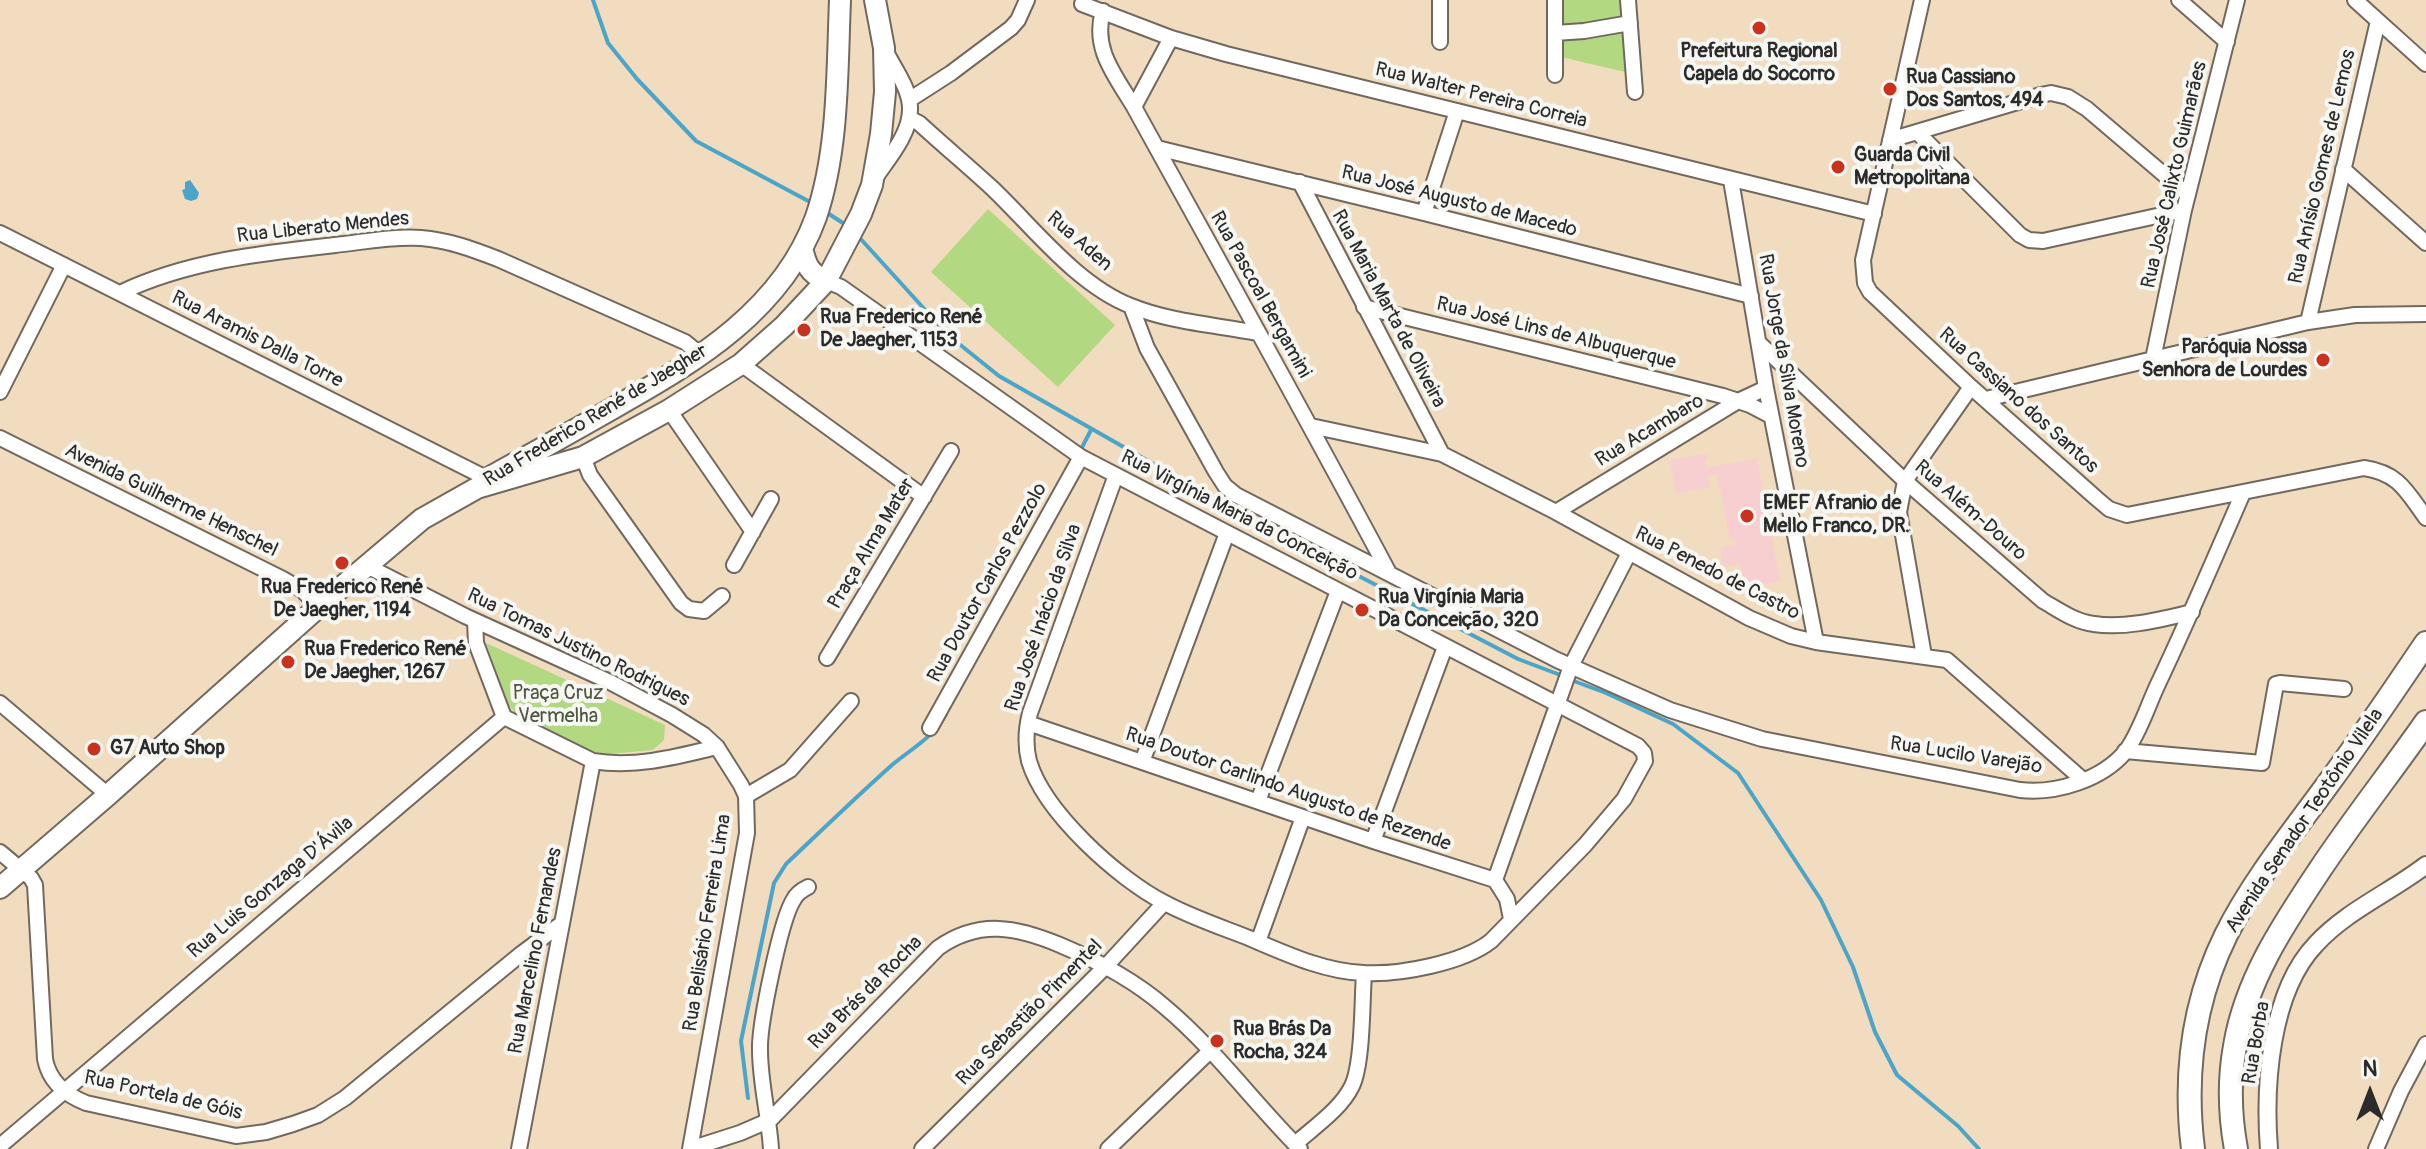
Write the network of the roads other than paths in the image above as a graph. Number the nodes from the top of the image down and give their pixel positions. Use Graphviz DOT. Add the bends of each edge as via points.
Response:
graph roads {
  1 [pos="1027,0"];
  2 [pos="1440,0"];
  3 [pos="1555,0"];
  4 [pos="1628,0"];
  5 [pos="1922,0"];
  6 [pos="2179,0"];
  7 [pos="2237,0"];
  8 [pos="2355,0"];
  9 [pos="880,3"];
  10 [pos="1082,4"];
  11 [pos="840,7"];
  12 [pos="1103,11"];
  13 [pos="2378,21"];
  14 [pos="1630,23"];
  15 [pos="1555,33"];
  16 [pos="1171,38"];
  17 [pos="1440,42"];
  18 [pos="2227,42"];
  19 [pos="884,48"];
  20 [pos="2426,64"];
  21 [pos="1555,75"];
  22 [pos="1635,92"];
  23 [pos="909,100"];
  24 [pos="1134,107"];
  25 [pos="1457,111"];
  26 [pos="909,118"];
  27 [pos="1917,132"];
  28 [pos="1890,140"];
  29 [pos="1157,148"];
  30 [pos="2343,169"];
  31 [pos="1731,180"];
  32 [pos="1300,182"];
  33 [pos="872,185"];
  34 [pos="2186,203"];
  35 [pos="1424,213"];
  36 [pos="1874,214"];
  37 [pos="0,233"];
  38 [pos="2426,243"];
  39 [pos="803,246"];
  40 [pos="64,265"];
  41 [pos="826,281"];
  42 [pos="120,293"];
  43 [pos="1751,296"];
  44 [pos="1131,306"];
  45 [pos="1364,307"];
  46 [pos="2426,314"];
  47 [pos="2308,322"];
  48 [pos="1257,333"];
  49 [pos="1759,343"];
  50 [pos="702,356"];
  51 [pos="2153,359"];
  52 [pos="741,364"];
  53 [pos="1971,387"];
  54 [pos="1766,388"];
  55 [pos="0,392"];
  56 [pos="1986,399"];
  57 [pos="1738,401"];
  58 [pos="669,410"];
  59 [pos="1771,416"];
  60 [pos="582,426"];
  61 [pos="1311,426"];
  62 [pos="0,438"];
  63 [pos="951,451"];
  64 [pos="1442,454"];
  65 [pos="583,457"];
  66 [pos="1081,457"];
  67 [pos="1116,475"];
  68 [pos="1905,481"];
  69 [pos="487,483"];
  70 [pos="2243,493"];
  71 [pos="924,497"];
  72 [pos="771,499"];
  73 [pos="1556,512"];
  74 [pos="2426,518"];
  75 [pos="753,532"];
  76 [pos="1227,533"];
  77 [pos="1629,553"];
  78 [pos="734,565"];
  79 [pos="367,566"];
  80 [pos="1388,572"];
  81 [pos="1338,591"];
  82 [pos="722,596"];
  83 [pos="319,607"];
  84 [pos="2192,612"];
  85 [pos="475,621"];
  86 [pos="1816,642"];
  87 [pos="2426,643"];
  88 [pos="1445,647"];
  89 [pos="1924,656"];
  90 [pos="827,658"];
  91 [pos="1569,669"];
  92 [pos="2344,689"];
  93 [pos="1558,700"];
  94 [pos="851,701"];
  95 [pos="0,703"];
  96 [pos="504,717"];
  97 [pos="2426,722"];
  98 [pos="1028,723"];
  99 [pos="930,728"];
  100 [pos="717,747"];
  101 [pos="2125,751"];
  102 [pos="593,761"];
  103 [pos="1645,761"];
  104 [pos="1142,762"];
  105 [pos="2083,780"];
  106 [pos="108,795"];
  107 [pos="746,796"];
  108 [pos="1258,801"];
  109 [pos="1303,817"];
  110 [pos="1373,841"];
  111 [pos="0,852"];
  112 [pos="2426,865"];
  113 [pos="22,870"];
  114 [pos="1495,880"];
  115 [pos="808,887"];
  116 [pos="0,888"];
  117 [pos="1164,903"];
  118 [pos="1511,919"];
  119 [pos="561,924"];
  120 [pos="1258,942"];
  121 [pos="1106,966"];
  122 [pos="1364,973"];
  123 [pos="2426,1044"];
  124 [pos="1210,1051"];
  125 [pos="2420,1068"];
  126 [pos="64,1091"];
  127 [pos="770,1120"];
  128 [pos="237,1142"];
  129 [pos="0,1146"];
  130 [pos="1113,1147"];
  131 [pos="1298,1147"];
  132 [pos="519,1149"];
  133 [pos="690,1149"];
  134 [pos="771,1149"];
  135 [pos="922,1149"];
  136 [pos="2193,1149"];
  137 [pos="2236,1149"];
  138 [pos="2269,1149"];
  139 [pos="2376,1149"];
  1 -- 23 [label="street" via="1011,28"];
  2 -- 17 [label="street"];
  3 -- 15 [label="street"];
  4 -- 14 [label="street"];
  5 -- 28 [label="street, Rua Cassiano dos Santos"];
  6 -- 18 [label="street"];
  7 -- 18 [label="street, Rua José Calixto Guimarães"];
  8 -- 13 [label="street"];
  9 -- 11 [label="main road" via="858,1"];
  9 -- 19 [label="main road, Rua Frederico René de Jaegher"];
  10 -- 12 [label="street, Rua Walter Pereira Correia"];
  11 -- 39 [label="main road, Rua Frederico René de Jaegher" via="833,126 822,195"];
  12 -- 16 [label="street, Rua Walter Pereira Correia"];
  12 -- 24 [label="street, Rua Pascoal Bergamini" via="1101,47"];
  13 -- 20 [label="street"];
  13 -- 30 [label="street, Rua Anísio Gomes de Lemos"];
  14 -- 15 [label="street"];
  14 -- 22 [label="street"];
  15 -- 21 [label="street"];
  16 -- 24 [label="street"];
  16 -- 25 [label="street, Rua Walter Pereira Correia"];
  18 -- 34 [label="street, Rua José Calixto Guimarães"];
  19 -- 23 [label="street, Rua Frederico René de Jaegher"];
  19 -- 33 [label="main road, Rua Frederico René de Jaegher" via="884,106"];
  23 -- 26 [label="street, Rua Frederico René de Jaegher"];
  24 -- 29 [label="street, Rua Pascoal Bergamini"];
  25 -- 31 [label="street, Rua Walter Pereira Correia"];
  25 -- 35 [label="street"];
  26 -- 33 [label="street, Rua Frederico René de Jaegher"];
  26 -- 44 [label="street, Rua Aden" via="1083,277"];
  27 -- 28 [label="street"];
  27 -- 34 [label="street" via="2059,94 2087,109"];
  27 -- 34 [label="street" via="2029,240 2043,241"];
  28 -- 36 [label="street, Rua Cassiano dos Santos"];
  29 -- 32 [label="street, Rua José Augusto de Macedo"];
  29 -- 48 [label="street, Rua Pascoal Bergamini"];
  30 -- 38 [label="street"];
  30 -- 47 [label="street, Rua Anísio Gomes de Lemos"];
  31 -- 36 [label="street, Rua Walter Pereira Correia"];
  31 -- 43 [label="street, Rua Jorge da Silva Moreno"];
  32 -- 35 [label="street, Rua José Augusto de Macedo"];
  32 -- 45 [label="street, Rua Maria Marta de Oliveira"];
  33 -- 41 [label="main road, Rua Frederico René de Jaegher"];
  34 -- 51 [label="street, Rua José Calixto Guimarães"];
  35 -- 43 [label="street, Rua José Augusto de Macedo"];
  36 -- 53 [label="street, Rua Cassiano dos Santos" via="1863,260 1870,292"];
  37 -- 40 [label="street, Rua Aramis Dalla Torre"];
  39 -- 41 [label="main road" via="810,272"];
  39 -- 50 [label="main road, Rua Frederico René de Jaegher" via="760,306"];
  40 -- 42 [label="street, Rua Aramis Dalla Torre"];
  40 -- 55 [label="street"];
  41 -- 52 [label="main road, Rua Frederico René de Jaegher"];
  41 -- 66 [label="street, Rua Virgínia Maria da Conceição"];
  42 -- 50 [label="street, Rua Liberato Mendes" via="232,257 420,238 469,247 498,259 685,342"];
  42 -- 69 [label="street, Rua Aramis Dalla Torre"];
  43 -- 49 [label="street, Rua Jorge da Silva Moreno"];
  44 -- 48 [label="street, Rua Aden"];
  44 -- 80 [label="street, Rua Virgínia Maria da Conceição" via="1147,348 1225,486"];
  45 -- 57 [label="street, Rua José Lins de Albuquerque"];
  45 -- 64 [label="street, Rua Maria Marta de Oliveira"];
  46 -- 47 [label="street"];
  47 -- 51 [label="street"];
  48 -- 61 [label="street, Rua Pascoal Bergamini"];
  49 -- 54 [label="street, Rua Jorge da Silva Moreno"];
  49 -- 68 [label="street, Rua Além-Douro"];
  50 -- 60 [label="main road, Rua Frederico René de Jaegher"];
  51 -- 56 [label="street"];
  52 -- 58 [label="main road, Rua Frederico René de Jaegher"];
  52 -- 71 [label="street"];
  53 -- 56 [label="street, Rua Cassiano dos Santos"];
  53 -- 68 [label="street"];
  54 -- 57 [label="street, Rua Acambaro"];
  54 -- 59 [label="street, Rua Jorge da Silva Moreno"];
  56 -- 70 [label="street, Rua Cassiano dos Santos" via="2115,513"];
  57 -- 59 [label="street, Rua José Lins de Albuquerque"];
  57 -- 73 [label="street, Rua Acambaro"];
  58 -- 65 [label="main road, Rua Frederico René de Jaegher"];
  58 -- 75 [label="street"];
  59 -- 86 [label="street, Rua Jorge da Silva Moreno"];
  60 -- 65 [label="main road"];
  60 -- 69 [label="main road, Rua Frederico René de Jaegher"];
  61 -- 64 [label="street, Rua Penedo de Castro"];
  61 -- 80 [label="street, Rua Pascoal Bergamini"];
  62 -- 83 [label="street, Avenida Guilherme Henschel" via="283,579"];
  63 -- 71 [label="street, Praça Alma Mater"];
  64 -- 73 [label="street, Rua Penedo de Castro"];
  65 -- 69 [label="main road, Rua Frederico René de Jaegher"];
  65 -- 82 [label="street" via="590,475 681,603 704,611"];
  66 -- 67 [label="street, Rua Virgínia Maria da Conceição"];
  66 -- 99 [label="street, Rua Doutor Carlos Pezzolo"];
  67 -- 76 [label="street, Rua Virgínia Maria da Conceição"];
  67 -- 98 [label="street, Rua José Inácio da Silva"];
  68 -- 84 [label="street, Rua Além-Douro" via="2022,584 2065,614 2105,625"];
  68 -- 89 [label="street" via="1899,512"];
  69 -- 79 [label="main road, Rua Frederico René de Jaegher" via="422,519"];
  70 -- 74 [label="street, Rua Cassiano dos Santos" via="2364,468 2396,478"];
  70 -- 84 [label="street, Rua Lucilo Varejão"];
  71 -- 90 [label="street, Praça Alma Mater"];
  72 -- 75 [label="street"];
  73 -- 77 [label="street, Rua Penedo de Castro"];
  75 -- 78 [label="street"];
  76 -- 81 [label="street, Rua Virgínia Maria da Conceição"];
  76 -- 104 [label="street"];
  77 -- 86 [label="street, Rua Penedo de Castro" via="1771,628"];
  77 -- 91 [label="street"];
  79 -- 83 [label="main road, Rua Frederico René de Jaegher"];
  79 -- 85 [label="street, Rua Tomas Justino Rodrigues"];
  80 -- 91 [label="street, Rua Virgínia Maria da Conceição"];
  81 -- 88 [label="street, Rua Virgínia Maria da Conceição"];
  81 -- 108 [label="street"];
  83 -- 106 [label="main road, Rua Frederico René de Jaegher"];
  84 -- 101 [label="street, Rua Lucilo Varejão"];
  85 -- 96 [label="street" via="476,643"];
  85 -- 100 [label="street, Rua Tomas Justino Rodrigues" via="610,682 689,724"];
  86 -- 89 [label="street, Rua Penedo de Castro"];
  87 -- 136 [label="main road, Avenida Senador Teotônio Vilela" via="2226,935 2193,1037"];
  88 -- 93 [label="street, Rua Virgínia Maria da Conceição"];
  88 -- 110 [label="street"];
  89 -- 105 [label="street, Rua Penedo de Castro" via="1953,664"];
  91 -- 93 [label="street"];
  91 -- 105 [label="street, Rua Lucilo Varejão" via="1670,710 1762,739 2020,790 2059,789"];
  92 -- 101 [label="street" via="2276,684 2262,763"];
  93 -- 103 [label="street, Rua Virgínia Maria da Conceição" via="1638,746"];
  93 -- 114 [label="street"];
  94 -- 107 [label="street, Rua Belisário Ferreira Lima" via="790,770"];
  95 -- 106 [label="street"];
  96 -- 102 [label="street"];
  96 -- 126 [label="street, Rua Luis Gonzaga D'Ávila"];
  97 -- 137 [label="main road, Avenida Senador Teotônio Vilela" via="2315,877 2260,968 2234,1047 2231,1100"];
  98 -- 104 [label="street, Rua Doutor Carlindo Augusto de Rezende"];
  98 -- 117 [label="street, Rua José Inácio da Silva" via="1029,759 1054,807 1106,861"];
  100 -- 102 [label="street" via="652,761"];
  100 -- 107 [label="street, Rua Tomas Justino Rodrigues"];
  101 -- 105 [label="street, Rua Lucilo Varejão"];
  102 -- 119 [label="street, Rua Marcelino Fernandes"];
  103 -- 118 [label="street, Rua José Inácio da Silva" via="1606,822"];
  104 -- 108 [label="street, Rua Doutor Carlindo Augusto de Rezende"];
  106 -- 113 [label="main road, Rua Frederico René de Jaegher"];
  107 -- 133 [label="street, Rua Belisário Ferreira Lima" via="747,833"];
  108 -- 109 [label="street, Rua Doutor Carlindo Augusto de Rezende"];
  109 -- 110 [label="street, Rua Doutor Carlindo Augusto de Rezende"];
  109 -- 120 [label="street"];
  110 -- 114 [label="street, Rua Doutor Carlindo Augusto de Rezende"];
  111 -- 113 [label="street"];
  112 -- 138 [label="street, Rua Borba" via="2337,925 2300,965 2281,1006 2272,1052"];
  113 -- 116 [label="main road, Rua Frederico René de Jaegher"];
  113 -- 126 [label="street, Rua Portela de Góis" via="35,885 47,1070"];
  114 -- 118 [label="street"];
  115 -- 127 [label="street" via="795,896 786,916 761,1033"];
  117 -- 120 [label="street, Rua José Inácio da Silva"];
  117 -- 121 [label="street, Rua Sebastião Pimentel"];
  118 -- 122 [label="street, Rua José Inácio da Silva" via="1491,941 1465,956"];
  119 -- 128 [label="street, Rua Portela de Góis" via="345,1098 318,1115"];
  119 -- 132 [label="street, Rua Marcelino Fernandes"];
  120 -- 122 [label="street, Rua José Inácio da Silva"];
  121 -- 124 [label="street, Rua Brás da Rocha" via="1162,1005"];
  121 -- 127 [label="street, Rua Brás da Rocha" via="1018,930 958,935 938,948"];
  121 -- 135 [label="street, Rua Sebastião Pimentel"];
  122 -- 131 [label="street" via="1352,1086"];
  123 -- 125 [label="street"];
  124 -- 130 [label="street"];
  124 -- 131 [label="street, Rua Brás da Rocha"];
  125 -- 139 [label="street"];
  126 -- 128 [label="street, Rua Portela de Góis" via="86,1103"];
  126 -- 129 [label="street, Rua Luis Gonzaga D'Ávila"];
  127 -- 133 [label="street, Rua Brás da Rocha"];
  127 -- 134 [label="street"];
}
